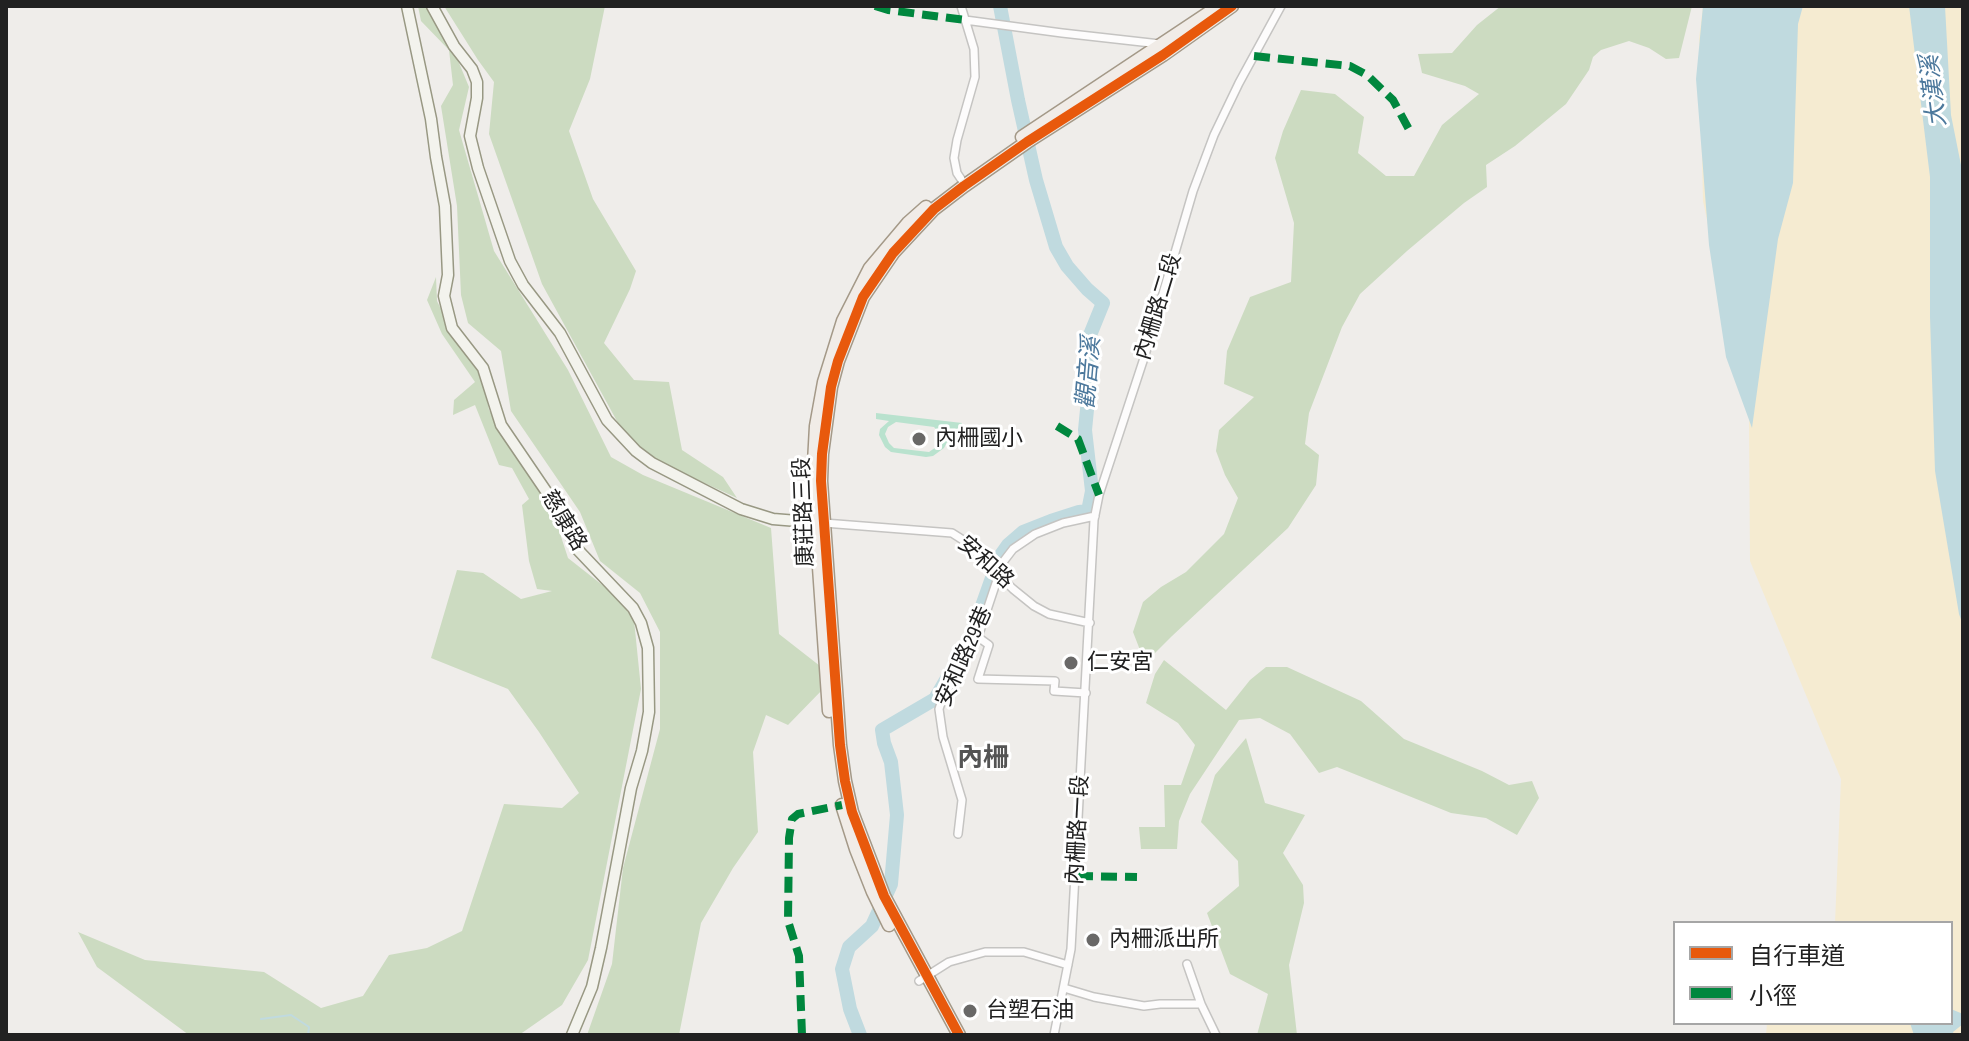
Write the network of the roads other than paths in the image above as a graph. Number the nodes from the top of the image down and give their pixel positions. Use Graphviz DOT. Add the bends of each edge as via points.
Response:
graph roads {
  1 [pos="407,6"];
  2 [pos="432,6"];
  3 [pos="961,6"];
  4 [pos="1219,6"];
  5 [pos="1232,6"];
  6 [pos="1281,6"];
  7 [pos="965,20"];
  8 [pos="1160,44"];
  9 [pos="961,179"];
  10 [pos="1095,516"];
  11 [pos="820,522"];
  12 [pos="999,574"];
  13 [pos="1090,623"];
  14 [pos="978,637"];
  15 [pos="1086,693"];
  16 [pos="958,834"];
  17 [pos="1187,964"];
  18 [pos="1068,965"];
  19 [pos="922,978"];
  20 [pos="1064,988"];
  21 [pos="1201,1004"];
  22 [pos="572,1035"];
  23 [pos="951,1035"];
  24 [pos="959,1035"];
  25 [pos="1054,1035"];
  26 [pos="1216,1035"];
  1 -- 22 [label="street, 慈康路" via="445,206 444,296 452,328 483,368 501,425 578,550 633,608 648,648 649,712 642,751 592,987"];
  2 -- 11 [label="street" via="477,82 470,136 510,261 560,333 607,420 652,463 741,509 773,519"];
  3 -- 7 [label="street"];
  4 -- 8 [label="main road, 康莊路三段"];
  5 -- 11 [label="main road, 康莊路三段" via="964,186 893,253 863,297 831,387"];
  6 -- 10 [label="street, 內柵路二段" via="1239,83 1193,191"];
  7 -- 8 [label="street"];
  7 -- 9 [label="street" via="975,77 954,158"];
  8 -- 9 [label="main road, 康莊路三段"];
  9 -- 11 [label="main road, 康莊路三段" via="884,250 843,321 816,426 813,481"];
  10 -- 12 [label="street, 安和路29巷" via="1035,534 1013,549"];
  10 -- 13 [label="street, 內柵路二段"];
  11 -- 12 [label="street, 安和路" via="952,533"];
  11 -- 19 [label="main road, 康莊路三段" via="845,781 876,889"];
  12 -- 13 [label="street, 安和路" via="1034,606"];
  12 -- 14 [label="street, 安和路29巷"];
  13 -- 15 [label="street, 內柵路一段"];
  14 -- 15 [label="street" via="989,645 978,679 1055,681 1054,691"];
  14 -- 16 [label="street, 安和路29巷" via="939,709 962,800"];
  15 -- 18 [label="street, 內柵路一段"];
  17 -- 21 [label="street"];
  18 -- 19 [label="street" via="1024,952 985,952 949,962"];
  18 -- 20 [label="street, 內柵路一段"];
  19 -- 23 [label="main road, 康莊路三段"];
  19 -- 24 [label="main road, 康莊路三段"];
  20 -- 21 [label="street" via="1144,1006"];
  20 -- 25 [label="street, 內柵路一段"];
  21 -- 26 [label="street"];
}
